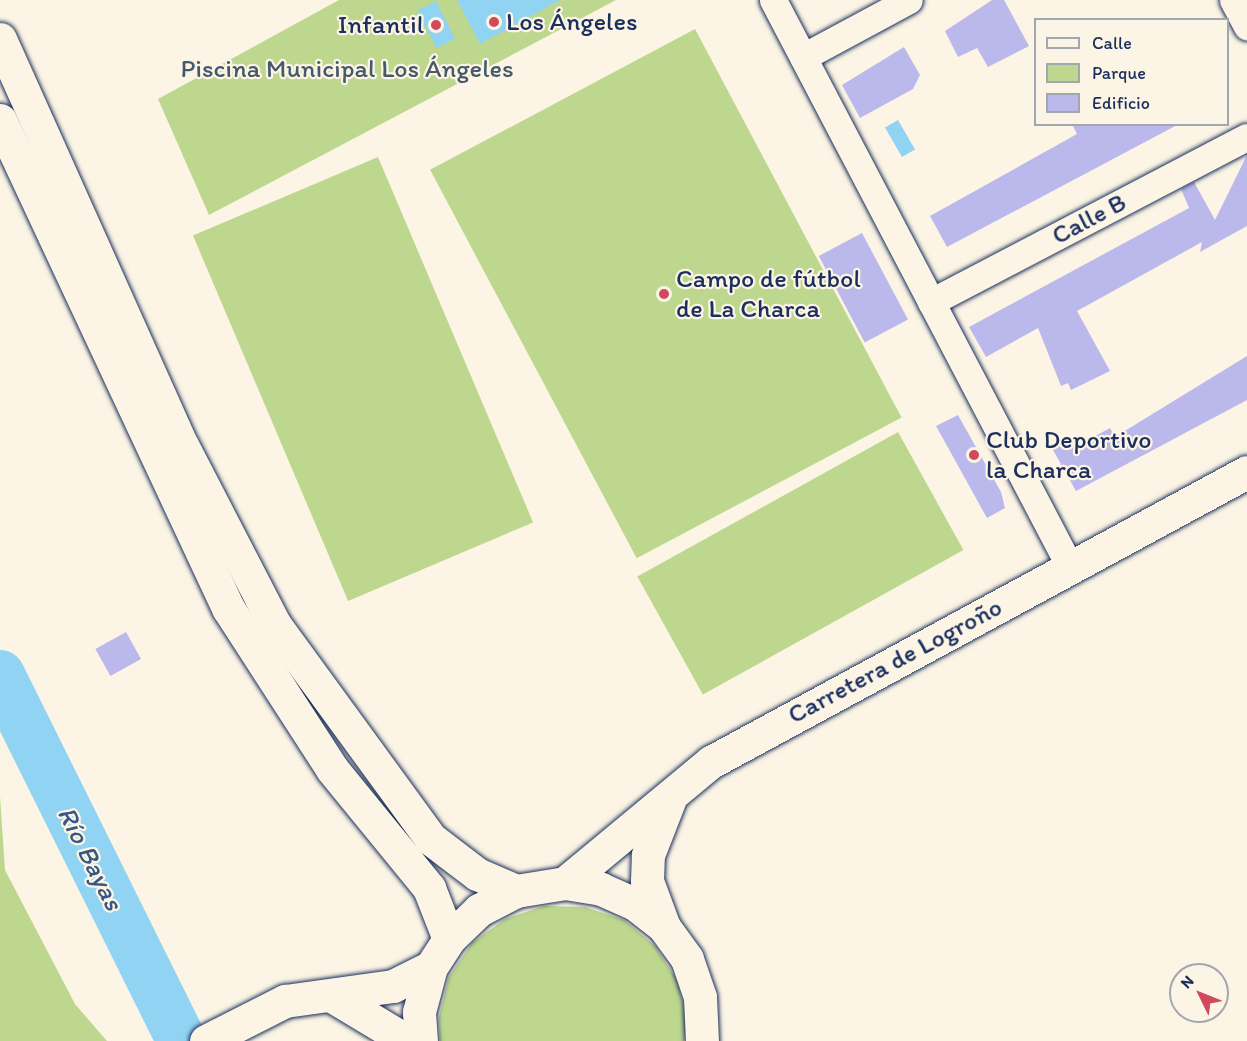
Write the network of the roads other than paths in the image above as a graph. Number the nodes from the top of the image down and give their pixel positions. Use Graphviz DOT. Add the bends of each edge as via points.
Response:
graph roads {
  1 [pos="773,0"];
  2 [pos="909,0"];
  3 [pos="1233,0"];
  4 [pos="1247,26"];
  5 [pos="0,39"];
  6 [pos="803,57"];
  7 [pos="0,120"];
  8 [pos="1247,137"];
  9 [pos="931,302"];
  10 [pos="1247,472"];
  11 [pos="1070,567"];
  12 [pos="674,793"];
  13 [pos="565,883"];
  14 [pos="516,891"];
  15 [pos="664,927"];
  16 [pos="449,939"];
  17 [pos="431,967"];
  18 [pos="334,997"];
  19 [pos="206,1041"];
  20 [pos="407,1041"];
  21 [pos="421,1041"];
  22 [pos="702,1041"];
  1 -- 6 [label="street"];
  2 -- 6 [label="street"];
  3 -- 4 [label="street"];
  5 -- 14 [label="street" via="182,445 275,625 431,838 477,874"];
  6 -- 9 [label="street"];
  7 -- 16 [label="street" via="228,608 332,769 429,888"];
  8 -- 9 [label="street, Calle B"];
  9 -- 11 [label="street"];
  10 -- 11 [label="street, Carretera de Logroño"];
  11 -- 12 [label="street, Carretera de Logroño" via="711,762"];
  12 -- 13 [label="street, Carretera de Logroño"];
  12 -- 15 [label="street" via="654,829 648,855 647,881"];
  13 -- 14 [label="street"];
  13 -- 15 [label="street" via="601,889 635,904"];
  14 -- 16 [label="street" via="479,909"];
  15 -- 22 [label="street" via="687,960 697,988"];
  16 -- 17 [label="street"];
  17 -- 18 [label="street" via="393,986"];
  17 -- 21 [label="street" via="419,1012"];
  18 -- 19 [label="street" via="312,996 267,1007"];
  18 -- 20 [label="street"];
}
